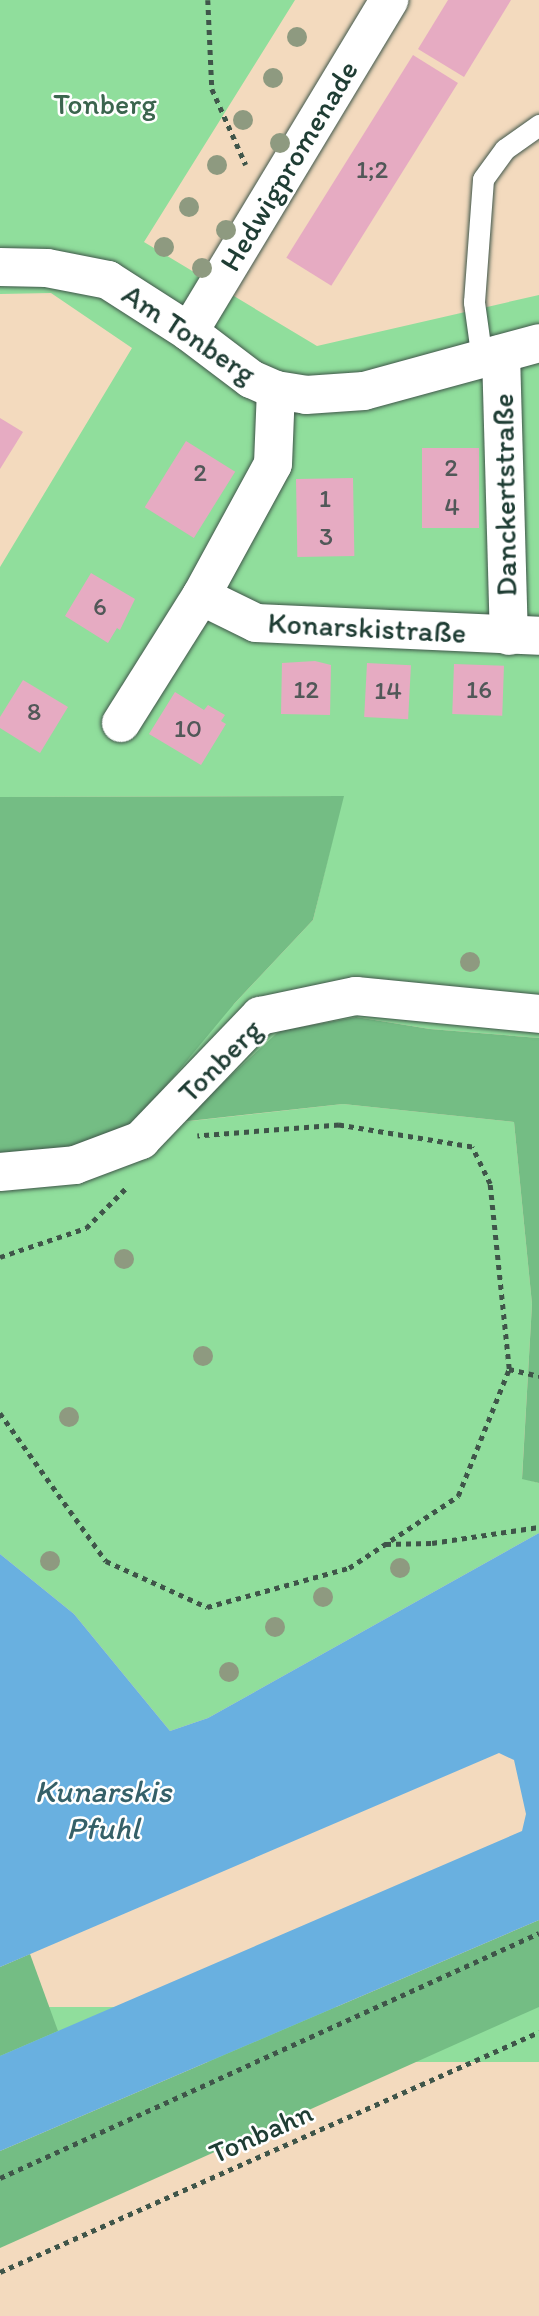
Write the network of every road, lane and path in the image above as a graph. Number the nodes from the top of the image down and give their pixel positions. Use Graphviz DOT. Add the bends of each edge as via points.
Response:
graph roads {
  1 [pos="208,0"];
  2 [pos="389,0"];
  3 [pos="539,125"];
  4 [pos="265,207"];
  5 [pos="0,267"];
  6 [pos="189,332"];
  7 [pos="539,343"];
  8 [pos="492,357"];
  9 [pos="276,390"];
  10 [pos="201,596"];
  11 [pos="524,636"];
  12 [pos="121,723"];
  13 [pos="539,1014"];
  14 [pos="141,1140"];
  15 [pos="0,1172"];
  16 [pos="0,1257"];
  17 [pos="509,1369"];
  18 [pos="539,1376"];
  19 [pos="0,1413"];
  20 [pos="539,1527"];
  21 [pos="385,1544"];
  22 [pos="539,1933"];
  23 [pos="539,2032"];
  24 [pos="0,2178"];
  25 [pos="0,2272"];
  1 -- 4 [label="path" via="212,89"];
  2 -- 4 [label="street, Hedwigpromenade"];
  3 -- 8 [label="lane" via="505,149 482,185 474,302"];
  4 -- 6 [label="street, Hedwigpromenade"];
  5 -- 6 [label="street, Am Tonberg" via="47,268 108,280"];
  6 -- 9 [label="street, Am Tonberg" via="251,379"];
  7 -- 8 [label="street, Am Tonberg"];
  8 -- 9 [label="street, Am Tonberg" via="364,391 306,395"];
  8 -- 11 [label="street, Danckertstraße"];
  9 -- 10 [label="street" via="273,464"];
  10 -- 11 [label="street, Konarskistraße" via="256,623"];
  10 -- 12 [label="street"];
  13 -- 14 [label="street, Tonberg" via="356,996 260,1016"];
  14 -- 15 [label="street, Tonberg" via="75,1165"];
  14 -- 16 [label="path" via="132,1182 86,1228"];
  14 -- 17 [label="path" via="339,1125 472,1147 490,1184"];
  17 -- 18 [label="path"];
  17 -- 21 [label="path" via="458,1496"];
  19 -- 21 [label="path" via="106,1561 207,1607 349,1568"];
  20 -- 21 [label="path" via="432,1543"];
  22 -- 24 [label="path"];
  23 -- 25 [label="path, Tonbahn"];
}
